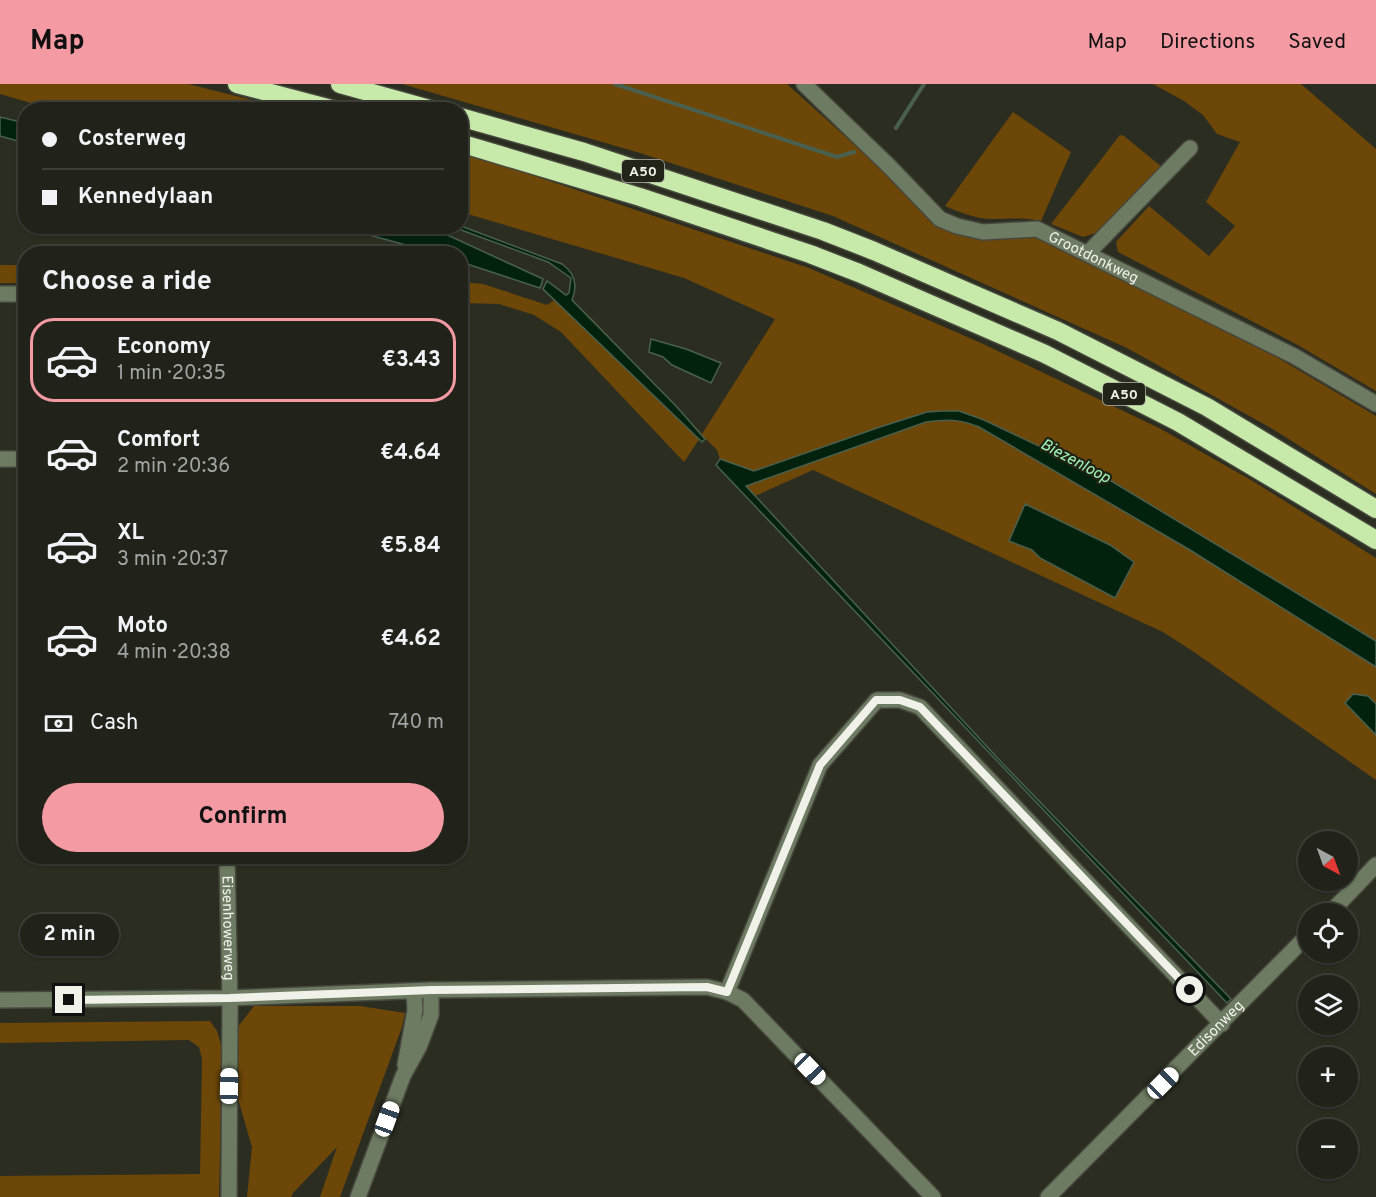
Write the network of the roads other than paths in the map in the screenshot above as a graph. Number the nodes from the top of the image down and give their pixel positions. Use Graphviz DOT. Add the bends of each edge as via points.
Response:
graph roads {
  1 [pos="237,84"];
  2 [pos="340,84"];
  3 [pos="804,84"];
  4 [pos="305,102"];
  5 [pos="404,102"];
  6 [pos="468,119"];
  7 [pos="468,146"];
  8 [pos="1190,148"];
  9 [pos="1088,253"];
  10 [pos="0,294"];
  11 [pos="18,294"];
  12 [pos="1376,404"];
  13 [pos="0,459"];
  14 [pos="18,459"];
  15 [pos="1376,508"];
  16 [pos="1376,540"];
  17 [pos="227,864"];
  18 [pos="1376,865"];
  19 [pos="1340,903"];
  20 [pos="1298,945"];
  21 [pos="431,990"];
  22 [pos="414,991"];
  23 [pos="727,992"];
  24 [pos="230,998"];
  25 [pos="0,1000"];
  26 [pos="1222,1024"];
  27 [pos="403,1076"];
  28 [pos="229,1197"];
  29 [pos="358,1197"];
  30 [pos="933,1197"];
  31 [pos="1048,1197"];
  1 -- 4 [label="highway"];
  2 -- 5 [label="highway"];
  3 -- 9 [label="street, Grootdonkweg" via="940,219 983,232 1037,229"];
  6 -- 15 [label="highway, A50" via="584,152 874,251 1058,331 1207,407"];
  7 -- 16 [label="highway, A50" via="640,197 859,273 1045,354 1178,422"];
  8 -- 9 [label="street"];
  9 -- 12 [label="street, Grootdonkweg" via="1294,357"];
  10 -- 11 [label="street"];
  13 -- 14 [label="street"];
  17 -- 24 [label="street, Eisenhowerweg"];
  18 -- 19 [label="street"];
  20 -- 26 [label="street, Edisonweg"];
  21 -- 22 [label="street"];
  21 -- 23 [label="street" via="707,987"];
  21 -- 27 [label="street" via="431,1015"];
  22 -- 24 [label="street"];
  22 -- 27 [label="street" via="415,1010"];
  23 -- 26 [label="street" via="820,765 876,700 900,700 920,707"];
  23 -- 30 [label="street" via="743,1000"];
  24 -- 25 [label="street"];
  24 -- 28 [label="street, Eisenhowerweg"];
  26 -- 31 [label="street, Edisonweg"];
  27 -- 29 [label="street"];
}
